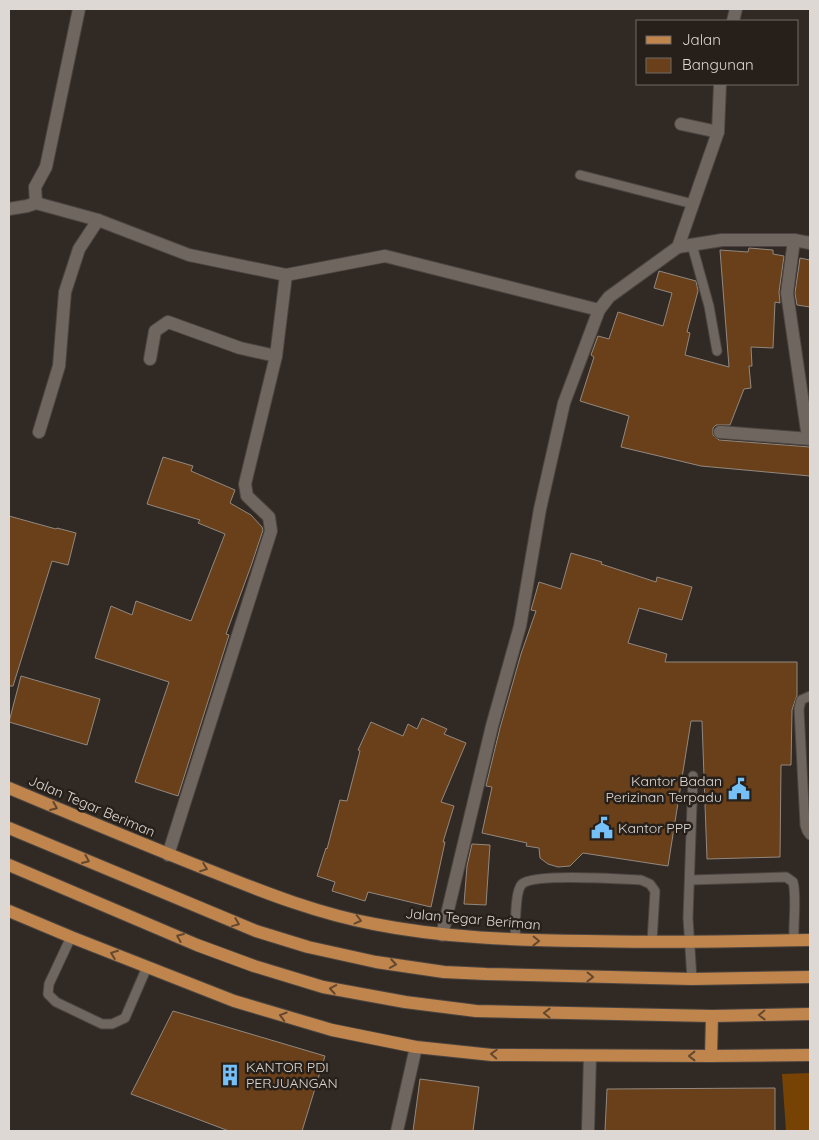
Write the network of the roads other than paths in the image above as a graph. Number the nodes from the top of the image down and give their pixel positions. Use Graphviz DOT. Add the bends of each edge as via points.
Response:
graph roads {
  1 [pos="79,9"];
  2 [pos="720,85"];
  3 [pos="681,124"];
  4 [pos="718,132"];
  5 [pos="580,175"];
  6 [pos="36,203"];
  7 [pos="693,204"];
  8 [pos="9,210"];
  9 [pos="98,220"];
  10 [pos="794,240"];
  11 [pos="810,243"];
  12 [pos="692,245"];
  13 [pos="678,246"];
  14 [pos="286,275"];
  15 [pos="599,310"];
  16 [pos="717,351"];
  17 [pos="276,356"];
  18 [pos="150,360"];
  19 [pos="40,432"];
  20 [pos="720,432"];
  21 [pos="809,438"];
  22 [pos="810,696"];
  23 [pos="693,776"];
  24 [pos="9,788"];
  25 [pos="9,828"];
  26 [pos="810,835"];
  27 [pos="168,854"];
  28 [pos="9,865"];
  29 [pos="690,880"];
  30 [pos="9,911"];
  31 [pos="442,935"];
  32 [pos="71,937"];
  33 [pos="515,940"];
  34 [pos="794,940"];
  35 [pos="810,940"];
  36 [pos="652,942"];
  37 [pos="688,942"];
  38 [pos="147,967"];
  39 [pos="810,977"];
  40 [pos="692,979"];
  41 [pos="810,1014"];
  42 [pos="712,1016"];
  43 [pos="416,1047"];
  44 [pos="810,1054"];
  45 [pos="590,1056"];
  46 [pos="711,1056"];
  47 [pos="397,1131"];
  48 [pos="588,1131"];
  1 -- 6 [label="street" via="46,167 35,187"];
  2 -- 4 [label="street"];
  3 -- 4 [label="street"];
  4 -- 7 [label="street"];
  5 -- 7 [label="lane"];
  6 -- 8 [label="street"];
  6 -- 9 [label="street"];
  7 -- 13 [label="street"];
  9 -- 14 [label="street" via="189,256"];
  9 -- 19 [label="street" via="79,249 65,292 59,366"];
  10 -- 11 [label="street"];
  10 -- 12 [label="street" via="722,240"];
  10 -- 21 [label="street" via="787,293"];
  12 -- 13 [label="street"];
  12 -- 16 [label="lane" via="709,306"];
  13 -- 15 [label="street" via="609,297"];
  14 -- 15 [label="street" via="385,256"];
  14 -- 17 [label="street"];
  15 -- 31 [label="street" via="564,403 540,509 520,626 492,726"];
  17 -- 18 [label="street" via="240,348 168,322 155,332"];
  17 -- 27 [label="street" via="245,484 247,496 270,517 271,531"];
  20 -- 21 [label="street"];
  22 -- 26 [label="lane" via="801,700 799,709 805,825"];
  23 -- 29 [label="lane"];
  24 -- 27 [label="main road, Jalan Tegar Beriman, one-way"];
  25 -- 40 [label="main road, one-way" via="256,931 357,958 444,972"];
  27 -- 31 [label="main road, Jalan Tegar Beriman, one-way" via="319,911"];
  42 -- 28 [label="main road, one-way" via="476,1011 323,987 197,945"];
  29 -- 34 [label="lane" via="786,877 793,882 795,890"];
  29 -- 37 [label="lane"];
  30 -- 32 [label="main road"];
  31 -- 33 [label="main road, Jalan Tegar Beriman"];
  38 -- 32 [label="main road, one-way"];
  32 -- 38 [label="lane" via="49,984 48,994 56,1002 102,1024 112,1024 125,1018"];
  33 -- 36 [label="main road, Jalan Tegar Beriman, one-way"];
  33 -- 36 [label="lane" via="518,895 522,885 530,879 574,878 641,880 650,884 655,891"];
  34 -- 35 [label="main road, Jalan Tegar Beriman"];
  34 -- 37 [label="main road, Jalan Tegar Beriman"];
  36 -- 37 [label="main road, Jalan Tegar Beriman"];
  37 -- 40 [label="lane"];
  43 -- 38 [label="main road, one-way" via="332,1030 234,1001"];
  39 -- 40 [label="main road"];
  41 -- 42 [label="main road, one-way"];
  42 -- 46 [label="main road"];
  45 -- 43 [label="main road, one-way" via="492,1054"];
  43 -- 47 [label="street"];
  44 -- 46 [label="main road"];
  46 -- 45 [label="main road, one-way"];
  45 -- 48 [label="street"];
}
